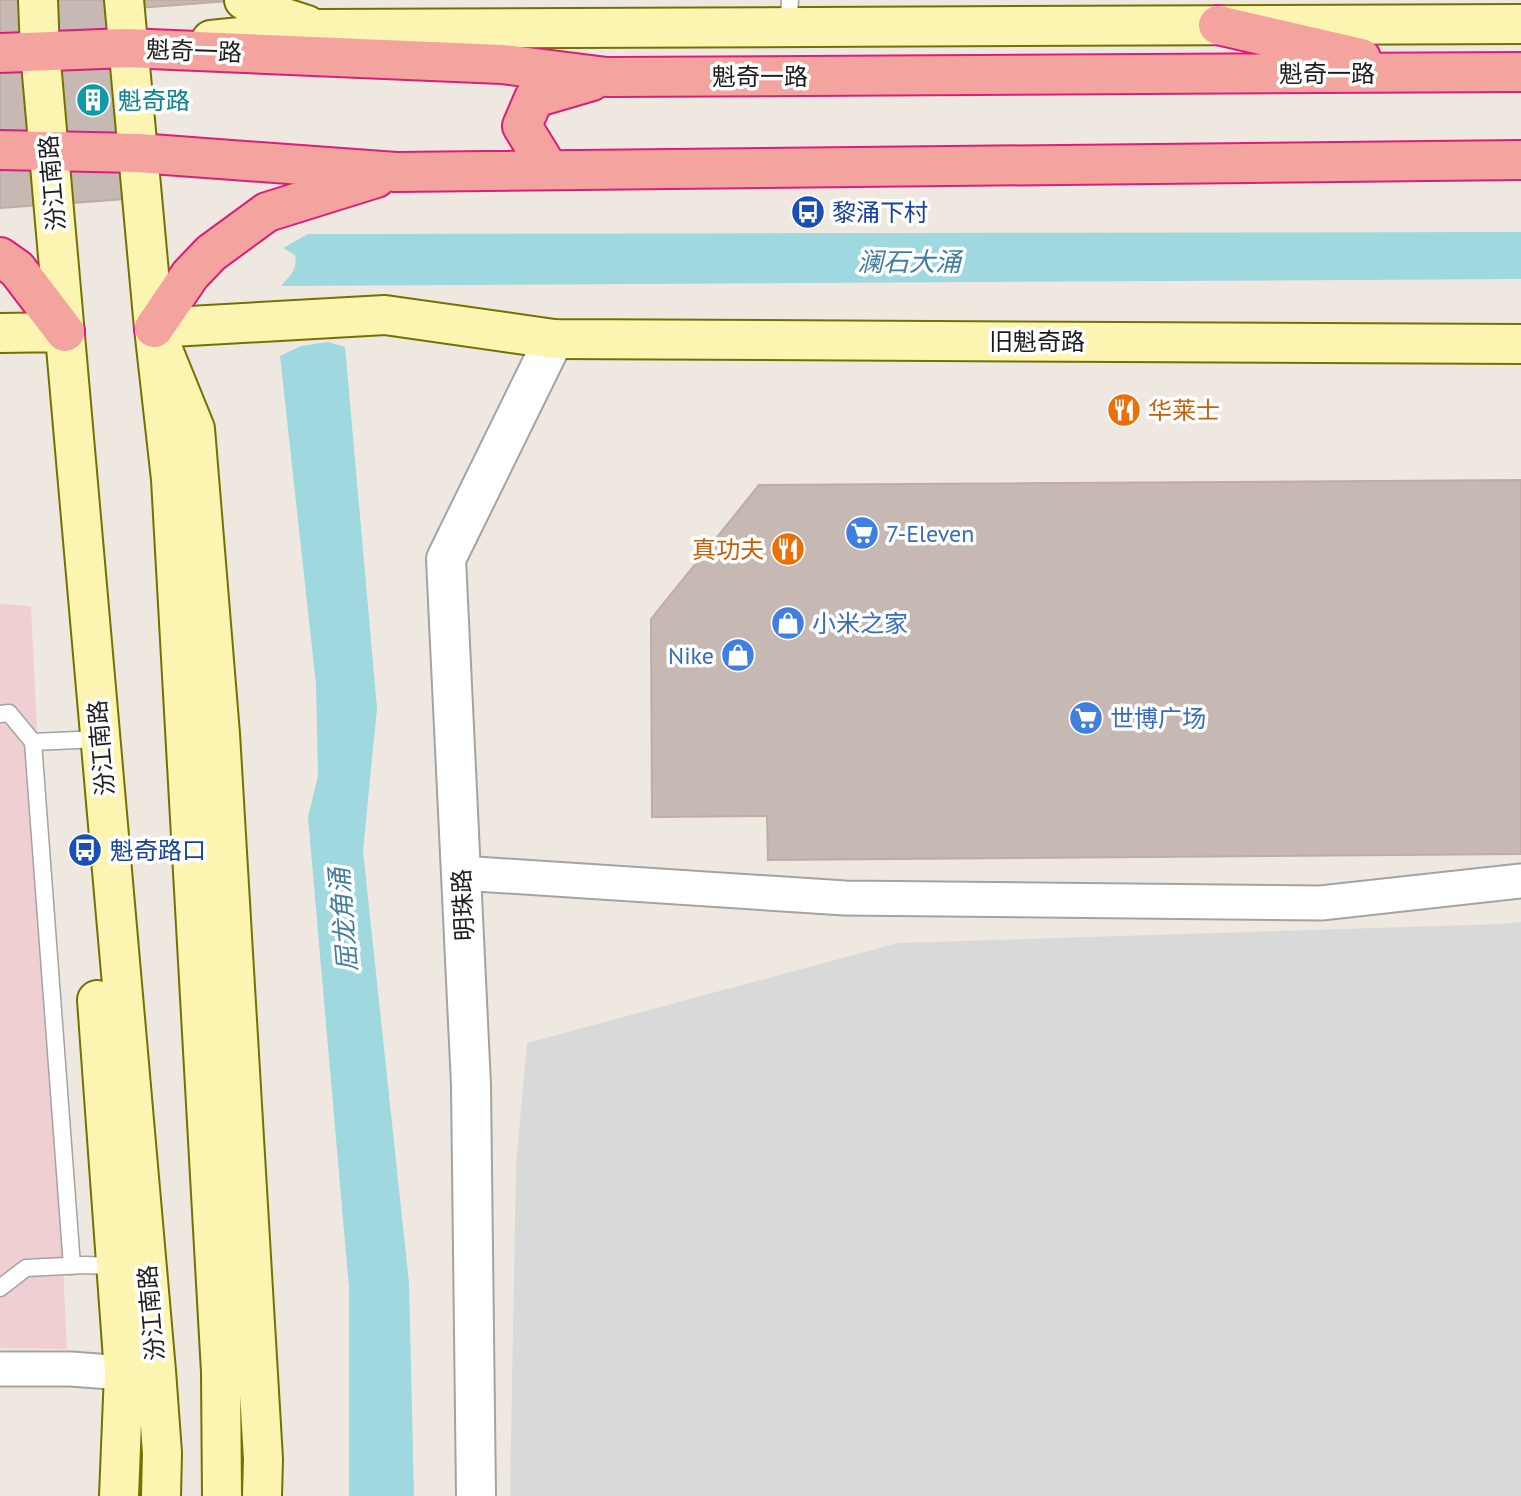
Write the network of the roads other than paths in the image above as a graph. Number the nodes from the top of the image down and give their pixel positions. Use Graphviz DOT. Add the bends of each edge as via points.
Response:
graph roads {
  1 [pos="38,0"];
  2 [pos="124,0"];
  3 [pos="244,0"];
  4 [pos="789,13"];
  5 [pos="1521,24"];
  6 [pos="1218,25"];
  7 [pos="318,29"];
  8 [pos="127,48"];
  9 [pos="40,51"];
  10 [pos="0,53"];
  11 [pos="1521,72"];
  12 [pos="1424,73"];
  13 [pos="607,77"];
  14 [pos="0,150"];
  15 [pos="49,150"];
  16 [pos="138,153"];
  17 [pos="1521,160"];
  18 [pos="549,170"];
  19 [pos="396,172"];
  20 [pos="0,257"];
  21 [pos="154,328"];
  22 [pos="65,332"];
  23 [pos="0,333"];
  24 [pos="554,339"];
  25 [pos="1521,344"];
  26 [pos="0,714"];
  27 [pos="100,739"];
  28 [pos="33,742"];
  29 [pos="461,873"];
  30 [pos="1521,881"];
  31 [pos="72,1266"];
  32 [pos="116,1266"];
  33 [pos="0,1288"];
  34 [pos="0,1369"];
  35 [pos="140,1372"];
  36 [pos="119,1496"];
  37 [pos="161,1496"];
  38 [pos="222,1496"];
  39 [pos="262,1496"];
  40 [pos="476,1496"];
  1 -- 9 [label="main road, 汾江南路"];
  2 -- 8 [label="main road"];
  3 -- 7 [label="main road"];
  4 -- 6 [label="main road"];
  4 -- 7 [label="main road"];
  5 -- 6 [label="main road"];
  6 -- 12 [label="highway"];
  7 -- 8 [label="main road"];
  8 -- 9 [label="highway, 魁奇一路"];
  8 -- 13 [label="highway, 魁奇一路" via="502,64"];
  8 -- 16 [label="main road"];
  9 -- 10 [label="highway, 魁奇一路"];
  9 -- 15 [label="main road, 汾江南路"];
  11 -- 12 [label="highway, 魁奇一路"];
  12 -- 13 [label="highway, 魁奇一路"];
  13 -- 18 [label="highway" via="534,98 522,126"];
  14 -- 15 [label="highway"];
  15 -- 16 [label="highway"];
  15 -- 22 [label="main road, 汾江南路"];
  16 -- 19 [label="highway"];
  16 -- 21 [label="main road"];
  17 -- 18 [label="highway"];
  18 -- 19 [label="highway"];
  19 -- 21 [label="highway" via="267,212 211,253"];
  20 -- 22 [label="highway" via="17,269"];
  21 -- 24 [label="main road, 旧魁奇路" via="385,315"];
  21 -- 38 [label="main road" via="171,479 221,1372"];
  21 -- 39 [label="main road" via="195,429 220,748"];
  22 -- 23 [label="main road"];
  22 -- 27 [label="main road, 汾江南路"];
  24 -- 25 [label="main road, 旧魁奇路"];
  24 -- 29 [label="street, 明珠路" via="446,559"];
  26 -- 28 [label="lane" via="9,713"];
  27 -- 28 [label="lane"];
  27 -- 32 [label="main road" via="89,889"];
  27 -- 35 [label="main road, 汾江南路"];
  28 -- 31 [label="lane"];
  29 -- 30 [label="street" via="845,898 1321,903"];
  29 -- 40 [label="street, 明珠路" via="471,1085"];
  31 -- 32 [label="lane"];
  31 -- 33 [label="lane" via="26,1268"];
  32 -- 35 [label="main road"];
  34 -- 35 [label="street"];
  35 -- 36 [label="main road"];
  35 -- 37 [label="main road, 汾江南路" via="162,1453"];
}
